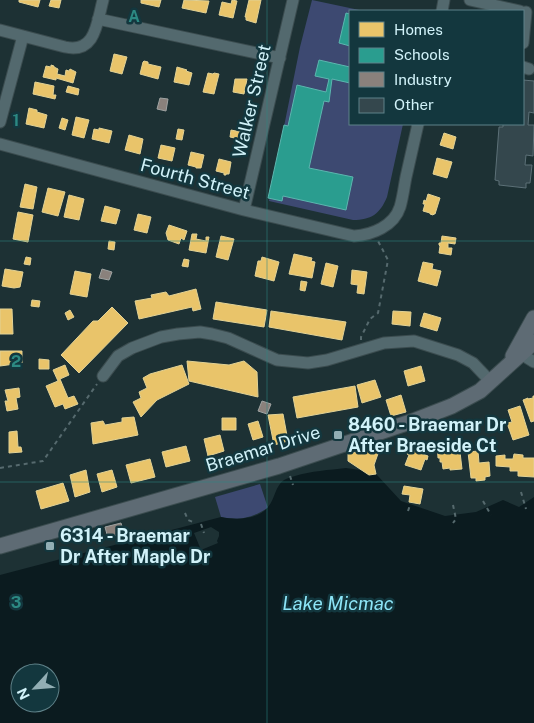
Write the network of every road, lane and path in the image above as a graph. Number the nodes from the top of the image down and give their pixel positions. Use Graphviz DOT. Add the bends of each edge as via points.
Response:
graph roads {
  1 [pos="103,0"];
  2 [pos="293,0"];
  3 [pos="470,0"];
  4 [pos="517,10"];
  5 [pos="526,12"];
  6 [pos="98,19"];
  7 [pos="0,30"];
  8 [pos="524,30"];
  9 [pos="23,36"];
  10 [pos="280,58"];
  11 [pos="0,122"];
  12 [pos="418,125"];
  13 [pos="0,144"];
  14 [pos="244,210"];
  15 [pos="378,230"];
  16 [pos="534,318"];
  17 [pos="534,342"];
  18 [pos="362,349"];
  19 [pos="521,354"];
  20 [pos="534,362"];
  21 [pos="506,367"];
  22 [pos="103,376"];
  23 [pos="491,382"];
  24 [pos="0,468"];
  25 [pos="289,474"];
  26 [pos="293,485"];
  27 [pos="521,492"];
  28 [pos="483,501"];
  29 [pos="410,504"];
  30 [pos="452,505"];
  31 [pos="526,509"];
  32 [pos="408,511"];
  33 [pos="185,513"];
  34 [pos="491,515"];
  35 [pos="193,522"];
  36 [pos="453,523"];
  37 [pos="200,524"];
  38 [pos="204,533"];
  39 [pos="0,546"];
  1 -- 6 [label="street"];
  2 -- 10 [label="street, Walker Street"];
  3 -- 4 [label="street"];
  5 -- 8 [label="street"];
  6 -- 9 [label="street" via="94,36 84,46 73,49"];
  6 -- 10 [label="street"];
  7 -- 9 [label="street"];
  9 -- 11 [label="street"];
  10 -- 14 [label="street, Walker Street"];
  12 -- 15 [label="street" via="400,208"];
  13 -- 14 [label="street, Fourth Street"];
  14 -- 15 [label="street, Fourth Street" via="354,236"];
  15 -- 18 [label="path" via="388,260 378,313 370,318 361,337"];
  16 -- 21 [label="main road"];
  17 -- 19 [label="main road, Braemar Drive"];
  18 -- 22 [label="street" via="327,360 291,362 212,334 178,334 132,348 118,356"];
  18 -- 23 [label="street" via="384,343 414,341 473,363"];
  19 -- 20 [label="street"];
  19 -- 21 [label="main road, Braemar Drive"];
  21 -- 23 [label="main road, Braemar Drive"];
  22 -- 24 [label="path" via="43,461"];
  23 -- 39 [label="main road, Braemar Drive" via="452,406 279,466"];
  25 -- 26 [label="path"];
  27 -- 31 [label="path"];
  28 -- 34 [label="path"];
  29 -- 32 [label="path"];
  30 -- 36 [label="path" via="456,518"];
  33 -- 35 [label="path"];
  37 -- 38 [label="path"];
}
